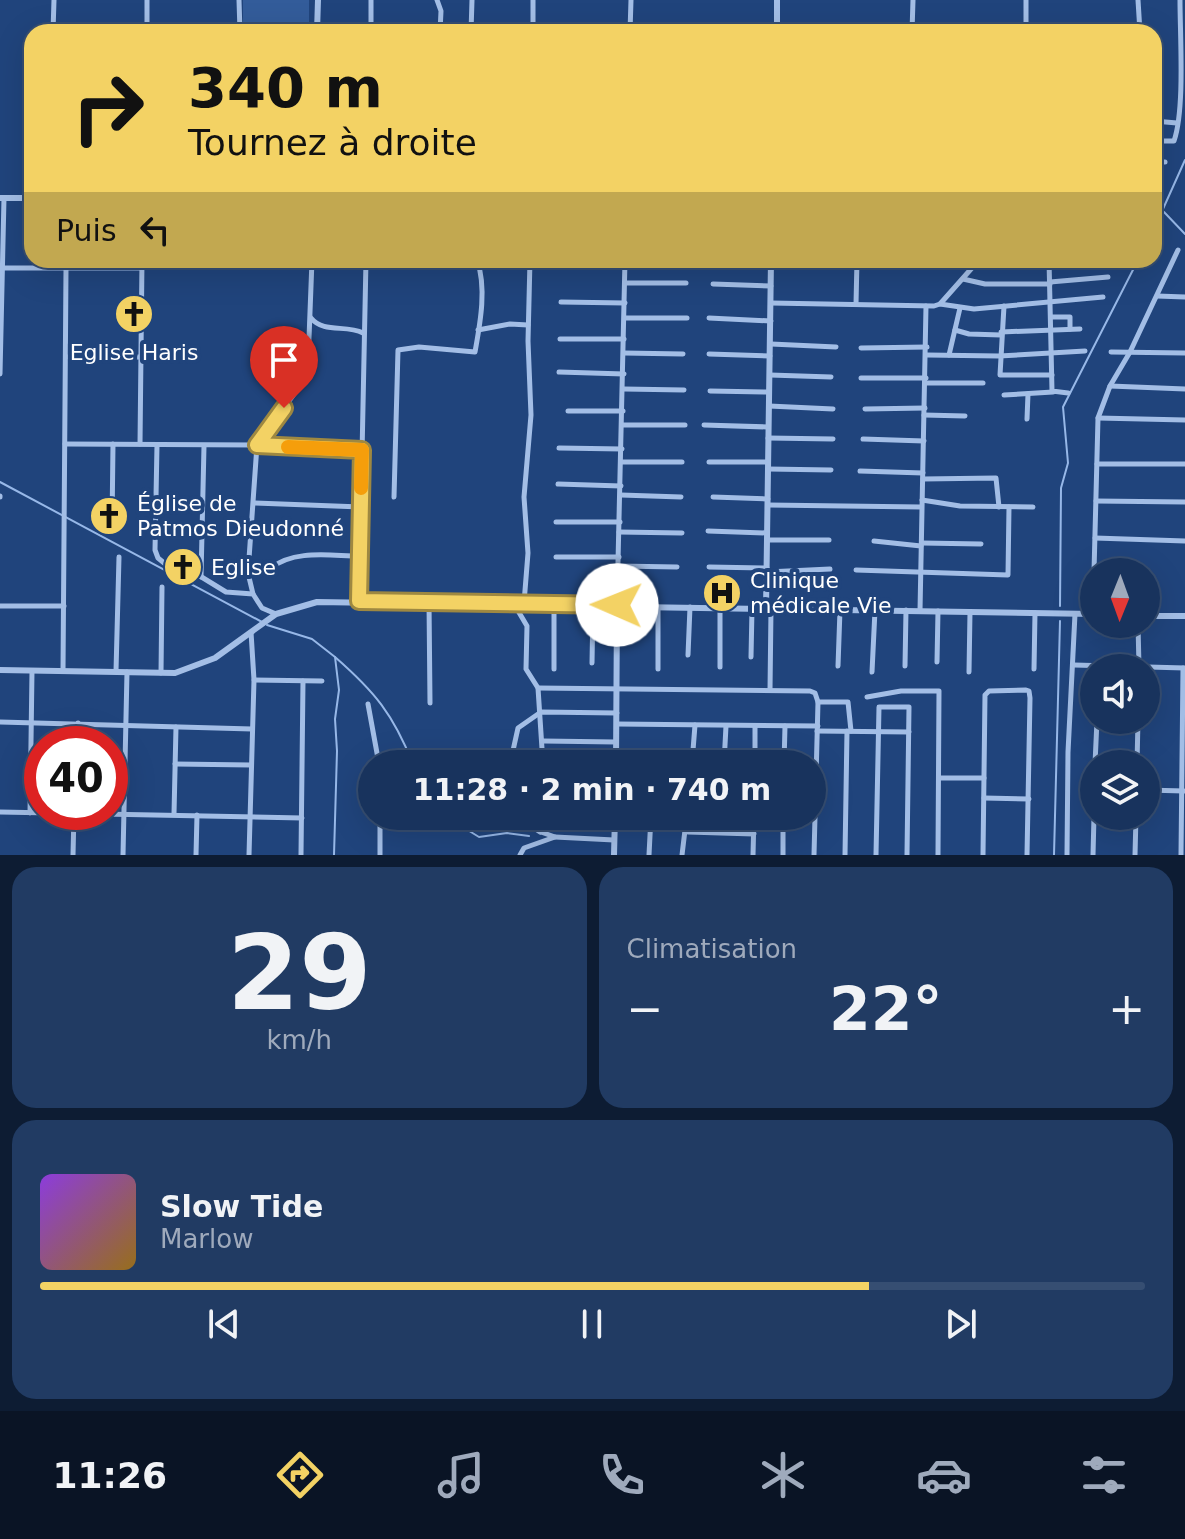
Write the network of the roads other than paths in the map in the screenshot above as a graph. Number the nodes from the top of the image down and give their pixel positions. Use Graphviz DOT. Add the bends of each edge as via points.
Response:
graph roads {
  1 [pos="54,0"];
  2 [pos="147,0"];
  3 [pos="239,0"];
  4 [pos="318,0"];
  5 [pos="371,0"];
  6 [pos="437,0"];
  7 [pos="472,0"];
  8 [pos="533,0"];
  9 [pos="631,0"];
  10 [pos="777,0"];
  11 [pos="913,0"];
  12 [pos="1026,0"];
  13 [pos="1138,0"];
  14 [pos="1180,0"];
  15 [pos="53,24"];
  16 [pos="147,24"];
  17 [pos="240,24"];
  18 [pos="317,24"];
  19 [pos="371,24"];
  20 [pos="440,24"];
  21 [pos="471,24"];
  22 [pos="533,24"];
  23 [pos="630,24"];
  24 [pos="777,24"];
  25 [pos="912,24"];
  26 [pos="1026,24"];
  27 [pos="1140,24"];
  28 [pos="1162,122"];
  29 [pos="1177,123"];
  30 [pos="1162,141"];
  31 [pos="2,198"];
  32 [pos="24,198"];
  33 [pos="1178,250"];
  34 [pos="4,268"];
  35 [pos="142,268"];
  36 [pos="312,268"];
  37 [pos="366,268"];
  38 [pos="480,268"];
  39 [pos="530,268"];
  40 [pos="625,268"];
  41 [pos="771,268"];
  42 [pos="857,268"];
  43 [pos="972,268"];
  44 [pos="1049,268"];
  45 [pos="66,269"];
  46 [pos="1108,277"];
  47 [pos="963,279"];
  48 [pos="625,283"];
  49 [pos="686,283"];
  50 [pos="1050,283"];
  51 [pos="713,284"];
  52 [pos="771,286"];
  53 [pos="1157,296"];
  54 [pos="1103,297"];
  55 [pos="1185,297"];
  56 [pos="561,302"];
  57 [pos="625,303"];
  58 [pos="771,303"];
  59 [pos="1050,303"];
  60 [pos="856,304"];
  61 [pos="940,304"];
  62 [pos="926,306"];
  63 [pos="1004,306"];
  64 [pos="960,308"];
  65 [pos="1052,317"];
  66 [pos="311,318"];
  67 [pos="625,318"];
  68 [pos="687,318"];
  69 [pos="709,318"];
  70 [pos="771,321"];
  71 [pos="528,325"];
  72 [pos="1070,329"];
  73 [pos="1080,329"];
  74 [pos="478,330"];
  75 [pos="955,330"];
  76 [pos="1052,330"];
  77 [pos="364,333"];
  78 [pos="1001,333"];
  79 [pos="560,339"];
  80 [pos="624,339"];
  81 [pos="771,344"];
  82 [pos="836,347"];
  83 [pos="927,347"];
  84 [pos="861,348"];
  85 [pos="1085,351"];
  86 [pos="1111,352"];
  87 [pos="1130,352"];
  88 [pos="624,353"];
  89 [pos="1053,353"];
  90 [pos="1185,353"];
  91 [pos="683,354"];
  92 [pos="709,354"];
  93 [pos="926,355"];
  94 [pos="949,355"];
  95 [pos="770,356"];
  96 [pos="1000,356"];
  97 [pos="66,357"];
  98 [pos="140,357"];
  99 [pos="559,372"];
  100 [pos="0,374"];
  101 [pos="624,374"];
  102 [pos="770,375"];
  103 [pos="1052,375"];
  104 [pos="831,377"];
  105 [pos="861,378"];
  106 [pos="926,380"];
  107 [pos="983,383"];
  108 [pos="1110,386"];
  109 [pos="624,389"];
  110 [pos="1185,389"];
  111 [pos="684,390"];
  112 [pos="710,391"];
  113 [pos="1053,391"];
  114 [pos="769,392"];
  115 [pos="1068,393"];
  116 [pos="1028,394"];
  117 [pos="1004,395"];
  118 [pos="769,406"];
  119 [pos="833,409"];
  120 [pos="865,409"];
  121 [pos="568,411"];
  122 [pos="623,411"];
  123 [pos="924,412"];
  124 [pos="965,416"];
  125 [pos="1098,418"];
  126 [pos="1027,419"];
  127 [pos="1185,420"];
  128 [pos="623,425"];
  129 [pos="685,425"];
  130 [pos="704,425"];
  131 [pos="768,427"];
  132 [pos="768,438"];
  133 [pos="833,439"];
  134 [pos="863,439"];
  135 [pos="924,441"];
  136 [pos="65,444"];
  137 [pos="113,444"];
  138 [pos="140,444"];
  139 [pos="157,445"];
  140 [pos="257,445"];
  141 [pos="204,446"];
  142 [pos="559,448"];
  143 [pos="622,449"];
  144 [pos="362,450"];
  145 [pos="621,462"];
  146 [pos="682,462"];
  147 [pos="709,462"];
  148 [pos="1097,464"];
  149 [pos="1185,464"];
  150 [pos="768,465"];
  151 [pos="831,470"];
  152 [pos="860,471"];
  153 [pos="923,476"];
  154 [pos="558,484"];
  155 [pos="621,486"];
  156 [pos="621,495"];
  157 [pos="394,497"];
  158 [pos="681,497"];
  159 [pos="713,497"];
  160 [pos="1096,501"];
  161 [pos="768,502"];
  162 [pos="1185,502"];
  163 [pos="255,503"];
  164 [pos="922,504"];
  165 [pos="361,507"];
  166 [pos="999,507"];
  167 [pos="1009,507"];
  168 [pos="1033,507"];
  169 [pos="556,522"];
  170 [pos="620,522"];
  171 [pos="112,525"];
  172 [pos="708,531"];
  173 [pos="619,532"];
  174 [pos="682,533"];
  175 [pos="767,536"];
  176 [pos="1095,538"];
  177 [pos="829,540"];
  178 [pos="874,541"];
  179 [pos="1185,541"];
  180 [pos="981,544"];
  181 [pos="921,545"];
  182 [pos="360,556"];
  183 [pos="119,557"];
  184 [pos="556,557"];
  185 [pos="619,557"];
  186 [pos="1094,558"];
  187 [pos="618,566"];
  188 [pos="677,567"];
  189 [pos="709,567"];
  190 [pos="271,568"];
  191 [pos="830,569"];
  192 [pos="767,570"];
  193 [pos="856,570"];
  194 [pos="921,571"];
  195 [pos="201,577"];
  196 [pos="162,587"];
  197 [pos="253,594"];
  198 [pos="359,601"];
  199 [pos="429,602"];
  200 [pos="513,603"];
  201 [pos="524,603"];
  202 [pos="554,604"];
  203 [pos="593,605"];
  204 [pos="617,605"];
  205 [pos="0,606"];
  206 [pos="64,606"];
  207 [pos="658,606"];
  208 [pos="690,607"];
  209 [pos="720,608"];
  210 [pos="752,609"];
  211 [pos="768,609"];
  212 [pos="840,610"];
  213 [pos="875,610"];
  214 [pos="906,610"];
  215 [pos="920,611"];
  216 [pos="938,611"];
  217 [pos="970,612"];
  218 [pos="1035,613"];
  219 [pos="276,614"];
  220 [pos="1075,614"];
  221 [pos="1080,614"];
  222 [pos="1160,616"];
  223 [pos="1185,616"];
  224 [pos="251,632"];
  225 [pos="688,655"];
  226 [pos="751,657"];
  227 [pos="937,662"];
  228 [pos="592,663"];
  229 [pos="1074,665"];
  230 [pos="1080,665"];
  231 [pos="838,666"];
  232 [pos="905,666"];
  233 [pos="720,667"];
  234 [pos="1160,667"];
  235 [pos="1184,668"];
  236 [pos="554,669"];
  237 [pos="658,669"];
  238 [pos="1034,669"];
  239 [pos="0,670"];
  240 [pos="32,671"];
  241 [pos="63,671"];
  242 [pos="116,671"];
  243 [pos="127,672"];
  244 [pos="872,672"];
  245 [pos="969,672"];
  246 [pos="161,673"];
  247 [pos="254,680"];
  248 [pos="303,681"];
  249 [pos="322,681"];
  250 [pos="538,688"];
  251 [pos="617,689"];
  252 [pos="770,690"];
  253 [pos="867,697"];
  254 [pos="818,702"];
  255 [pos="430,703"];
  256 [pos="368,704"];
  257 [pos="541,712"];
  258 [pos="617,713"];
  259 [pos="0,722"];
  260 [pos="31,722"];
  261 [pos="78,723"];
  262 [pos="617,724"];
  263 [pos="125,725"];
  264 [pos="695,725"];
  265 [pos="31,726"];
  266 [pos="78,726"];
  267 [pos="726,726"];
  268 [pos="785,726"];
  269 [pos="176,727"];
  270 [pos="755,727"];
  271 [pos="818,728"];
  272 [pos="252,729"];
  273 [pos="849,731"];
  274 [pos="878,732"];
  275 [pos="909,732"];
  276 [pos="543,741"];
  277 [pos="616,742"];
  278 [pos="376,750"];
  279 [pos="513,750"];
  280 [pos="543,750"];
  281 [pos="616,750"];
  282 [pos="693,750"];
  283 [pos="725,750"];
  284 [pos="755,750"];
  285 [pos="784,750"];
  286 [pos="175,764"];
  287 [pos="251,765"];
  288 [pos="939,778"];
  289 [pos="984,778"];
  290 [pos="1160,790"];
  291 [pos="1183,791"];
  292 [pos="984,798"];
  293 [pos="1029,799"];
  294 [pos="0,812"];
  295 [pos="24,813"];
  296 [pos="128,814"];
  297 [pos="174,815"];
  298 [pos="197,815"];
  299 [pos="250,817"];
  300 [pos="302,818"];
  301 [pos="74,830"];
  302 [pos="124,830"];
  303 [pos="380,830"];
  304 [pos="538,830"];
  305 [pos="614,830"];
  306 [pos="650,830"];
  307 [pos="685,830"];
  308 [pos="754,830"];
  309 [pos="783,830"];
  310 [pos="1094,830"];
  311 [pos="1136,830"];
  312 [pos="541,832"];
  313 [pos="754,834"];
  314 [pos="555,837"];
  315 [pos="614,840"];
  316 [pos="73,855"];
  317 [pos="123,855"];
  318 [pos="196,855"];
  319 [pos="249,855"];
  320 [pos="301,855"];
  321 [pos="380,855"];
  322 [pos="520,855"];
  323 [pos="614,855"];
  324 [pos="649,855"];
  325 [pos="682,855"];
  326 [pos="753,855"];
  327 [pos="783,855"];
  328 [pos="814,855"];
  329 [pos="845,855"];
  330 [pos="876,855"];
  331 [pos="907,855"];
  332 [pos="938,855"];
  333 [pos="983,855"];
  334 [pos="1027,855"];
  335 [pos="1067,855"];
  336 [pos="1093,855"];
  337 [pos="1135,855"];
  338 [pos="1181,855"];
  1 -- 15 [label="street"];
  2 -- 16 [label="street"];
  3 -- 17 [label="street"];
  4 -- 18 [label="street"];
  5 -- 19 [label="street"];
  6 -- 20 [label="street"];
  7 -- 21 [label="street"];
  8 -- 22 [label="street"];
  9 -- 23 [label="street"];
  10 -- 24 [label="street"];
  11 -- 25 [label="street"];
  12 -- 26 [label="street"];
  13 -- 27 [label="street"];
  14 -- 29 [label="street"];
  28 -- 29 [label="street"];
  29 -- 30 [label="street" via="1174,141"];
  31 -- 32 [label="street"];
  31 -- 34 [label="street"];
  33 -- 53 [label="street"];
  34 -- 45 [label="street"];
  34 -- 100 [label="street"];
  35 -- 45 [label="street"];
  35 -- 98 [label="street"];
  36 -- 66 [label="street"];
  37 -- 77 [label="street"];
  38 -- 74 [label="street"];
  39 -- 71 [label="street"];
  40 -- 48 [label="street"];
  41 -- 52 [label="street"];
  42 -- 60 [label="street"];
  43 -- 47 [label="street"];
  44 -- 50 [label="street"];
  45 -- 97 [label="street"];
  46 -- 50 [label="street"];
  47 -- 50 [label="street"];
  47 -- 61 [label="street"];
  48 -- 49 [label="street"];
  48 -- 57 [label="street"];
  50 -- 59 [label="street"];
  51 -- 52 [label="street"];
  52 -- 58 [label="street"];
  53 -- 55 [label="street"];
  53 -- 87 [label="street"];
  54 -- 59 [label="street"];
  56 -- 57 [label="street"];
  57 -- 67 [label="street"];
  58 -- 60 [label="street"];
  58 -- 70 [label="street"];
  59 -- 63 [label="street"];
  59 -- 65 [label="street"];
  60 -- 62 [label="street"];
  61 -- 62 [label="street"];
  61 -- 64 [label="street"];
  62 -- 83 [label="street"];
  63 -- 64 [label="street"];
  63 -- 78 [label="street"];
  64 -- 75 [label="street"];
  65 -- 72 [label="street" via="1070,317"];
  65 -- 76 [label="street"];
  66 -- 77 [label="street" via="321,326"];
  66 -- 140 [label="street" via="302,382"];
  67 -- 68 [label="street"];
  67 -- 80 [label="street"];
  69 -- 70 [label="street"];
  70 -- 81 [label="street"];
  71 -- 74 [label="street"];
  71 -- 201 [label="street" via="531,415"];
  72 -- 73 [label="street"];
  72 -- 76 [label="street"];
  74 -- 157 [label="street" via="475,352 398,350"];
  75 -- 78 [label="street"];
  75 -- 94 [label="street"];
  76 -- 78 [label="street"];
  76 -- 89 [label="street"];
  77 -- 144 [label="street"];
  78 -- 96 [label="street"];
  79 -- 80 [label="street"];
  80 -- 88 [label="street"];
  81 -- 82 [label="street"];
  81 -- 95 [label="street"];
  83 -- 84 [label="street"];
  83 -- 93 [label="street"];
  85 -- 89 [label="street"];
  86 -- 87 [label="street"];
  87 -- 90 [label="street"];
  87 -- 108 [label="street"];
  88 -- 91 [label="street"];
  88 -- 101 [label="street"];
  89 -- 96 [label="street"];
  89 -- 103 [label="street"];
  92 -- 95 [label="street"];
  93 -- 94 [label="street"];
  93 -- 106 [label="street"];
  94 -- 96 [label="street"];
  95 -- 102 [label="street"];
  96 -- 103 [label="street" via="1000,375"];
  97 -- 98 [label="street"];
  97 -- 136 [label="street"];
  98 -- 138 [label="street"];
  99 -- 101 [label="street"];
  101 -- 109 [label="street"];
  102 -- 104 [label="street"];
  102 -- 114 [label="street"];
  103 -- 113 [label="street"];
  105 -- 106 [label="street"];
  106 -- 107 [label="street"];
  106 -- 123 [label="street"];
  108 -- 110 [label="street"];
  108 -- 125 [label="street"];
  109 -- 111 [label="street"];
  109 -- 122 [label="street"];
  112 -- 114 [label="street"];
  113 -- 115 [label="street"];
  113 -- 116 [label="street"];
  114 -- 118 [label="street"];
  116 -- 117 [label="street"];
  116 -- 126 [label="street"];
  118 -- 119 [label="street"];
  118 -- 131 [label="street"];
  120 -- 123 [label="street"];
  121 -- 122 [label="street"];
  122 -- 128 [label="street"];
  123 -- 124 [label="street"];
  123 -- 135 [label="street"];
  125 -- 127 [label="street"];
  125 -- 148 [label="street"];
  128 -- 129 [label="street"];
  128 -- 143 [label="street"];
  130 -- 131 [label="street"];
  131 -- 132 [label="street"];
  132 -- 133 [label="street"];
  132 -- 150 [label="street"];
  134 -- 135 [label="street"];
  135 -- 153 [label="street"];
  136 -- 137 [label="street"];
  136 -- 206 [label="street"];
  137 -- 138 [label="street"];
  137 -- 171 [label="street"];
  138 -- 139 [label="street"];
  139 -- 141 [label="street"];
  139 -- 195 [label="street" via="156,554 169,567"];
  140 -- 141 [label="street"];
  140 -- 144 [label="street"];
  140 -- 163 [label="street"];
  141 -- 195 [label="street"];
  142 -- 143 [label="street"];
  143 -- 145 [label="street"];
  144 -- 165 [label="street"];
  145 -- 146 [label="street"];
  145 -- 155 [label="street"];
  147 -- 150 [label="street"];
  148 -- 149 [label="street"];
  148 -- 160 [label="street"];
  150 -- 151 [label="street"];
  150 -- 161 [label="street"];
  152 -- 153 [label="street"];
  153 -- 164 [label="street"];
  153 -- 166 [label="street" via="996,478"];
  154 -- 155 [label="street"];
  155 -- 156 [label="street"];
  156 -- 158 [label="street"];
  156 -- 170 [label="street"];
  159 -- 161 [label="street"];
  160 -- 162 [label="street"];
  160 -- 176 [label="street"];
  161 -- 164 [label="street"];
  161 -- 175 [label="street"];
  163 -- 165 [label="street"];
  163 -- 197 [label="street" via="248,573"];
  164 -- 166 [label="street"];
  164 -- 181 [label="street"];
  165 -- 182 [label="street"];
  166 -- 167 [label="street"];
  167 -- 168 [label="street"];
  167 -- 194 [label="street" via="1008,575"];
  169 -- 170 [label="street"];
  170 -- 173 [label="street"];
  172 -- 175 [label="street"];
  173 -- 174 [label="street"];
  173 -- 185 [label="street"];
  175 -- 177 [label="street"];
  175 -- 192 [label="street"];
  176 -- 179 [label="street"];
  176 -- 186 [label="street"];
  178 -- 181 [label="street"];
  180 -- 181 [label="street"];
  181 -- 194 [label="street"];
  182 -- 190 [label="street" via="304,555"];
  182 -- 198 [label="street"];
  183 -- 242 [label="street"];
  184 -- 185 [label="street"];
  185 -- 187 [label="street"];
  187 -- 188 [label="street"];
  187 -- 204 [label="street"];
  189 -- 192 [label="street"];
  191 -- 192 [label="street"];
  192 -- 211 [label="street"];
  193 -- 194 [label="street"];
  194 -- 215 [label="street"];
  195 -- 197 [label="street" via="226,592"];
  196 -- 246 [label="street"];
  197 -- 219 [label="street" via="262,608"];
  198 -- 199 [label="street"];
  198 -- 219 [label="street" via="310,603"];
  199 -- 200 [label="street"];
  199 -- 255 [label="street"];
  200 -- 201 [label="street"];
  200 -- 250 [label="street" via="527,626 526,669"];
  201 -- 202 [label="street"];
  202 -- 203 [label="street"];
  202 -- 236 [label="street"];
  203 -- 204 [label="street"];
  203 -- 228 [label="street"];
  204 -- 207 [label="street"];
  204 -- 251 [label="street"];
  205 -- 206 [label="street"];
  206 -- 241 [label="street"];
  207 -- 208 [label="street"];
  207 -- 237 [label="street"];
  208 -- 209 [label="street"];
  208 -- 225 [label="street"];
  209 -- 210 [label="street"];
  209 -- 233 [label="street"];
  210 -- 211 [label="street"];
  210 -- 226 [label="street"];
  211 -- 212 [label="street"];
  211 -- 252 [label="street"];
  212 -- 213 [label="street"];
  212 -- 231 [label="street"];
  213 -- 214 [label="street"];
  213 -- 244 [label="street"];
  214 -- 215 [label="street"];
  214 -- 232 [label="street"];
  215 -- 216 [label="street"];
  216 -- 217 [label="street"];
  216 -- 227 [label="street"];
  217 -- 218 [label="street"];
  217 -- 245 [label="street"];
  218 -- 220 [label="street"];
  218 -- 238 [label="street"];
  219 -- 224 [label="street"];
  220 -- 221 [label="street"];
  220 -- 229 [label="street"];
  222 -- 223 [label="street"];
  224 -- 246 [label="street" via="201,665"];
  224 -- 247 [label="street"];
  229 -- 230 [label="street"];
  229 -- 335 [label="street"];
  234 -- 235 [label="street"];
  235 -- 291 [label="street"];
  239 -- 240 [label="street"];
  240 -- 241 [label="street"];
  240 -- 260 [label="street"];
  241 -- 242 [label="street"];
  242 -- 243 [label="street"];
  243 -- 246 [label="street"];
  243 -- 263 [label="street"];
  247 -- 248 [label="street"];
  247 -- 272 [label="street"];
  248 -- 249 [label="street"];
  248 -- 300 [label="street"];
  250 -- 251 [label="street"];
  250 -- 257 [label="street"];
  251 -- 252 [label="street"];
  251 -- 258 [label="street"];
  252 -- 254 [label="street" via="810,691"];
  253 -- 288 [label="street" via="939,691"];
  254 -- 271 [label="street"];
  254 -- 273 [label="street" via="848,702"];
  256 -- 278 [label="street"];
  257 -- 258 [label="street"];
  257 -- 276 [label="street"];
  257 -- 279 [label="street" via="518,728"];
  258 -- 262 [label="street"];
  259 -- 260 [label="street"];
  260 -- 261 [label="street"];
  260 -- 265 [label="street"];
  261 -- 263 [label="street"];
  261 -- 266 [label="street"];
  262 -- 264 [label="street"];
  262 -- 277 [label="street"];
  263 -- 269 [label="street"];
  264 -- 267 [label="street"];
  264 -- 282 [label="street"];
  267 -- 270 [label="street"];
  267 -- 283 [label="street"];
  268 -- 270 [label="street"];
  268 -- 271 [label="street"];
  268 -- 285 [label="street"];
  269 -- 272 [label="street"];
  269 -- 286 [label="street"];
  270 -- 284 [label="street"];
  271 -- 273 [label="street"];
  271 -- 328 [label="street"];
  272 -- 287 [label="street"];
  273 -- 274 [label="street"];
  273 -- 329 [label="street"];
  274 -- 275 [label="street"];
  274 -- 275 [label="street" via="879,707 886,705 908,706"];
  274 -- 330 [label="street"];
  275 -- 331 [label="street"];
  276 -- 277 [label="street"];
  276 -- 280 [label="street"];
  277 -- 281 [label="street"];
  286 -- 287 [label="street"];
  286 -- 297 [label="street"];
  287 -- 299 [label="street"];
  288 -- 289 [label="street"];
  288 -- 332 [label="street"];
  289 -- 292 [label="street"];
  289 -- 293 [label="street" via="986,692 1026,690"];
  290 -- 291 [label="street"];
  291 -- 338 [label="street"];
  292 -- 293 [label="street"];
  292 -- 333 [label="street"];
  293 -- 334 [label="street"];
  294 -- 295 [label="street"];
  296 -- 297 [label="street"];
  297 -- 298 [label="street"];
  298 -- 299 [label="street"];
  298 -- 318 [label="street"];
  299 -- 300 [label="street"];
  299 -- 319 [label="street"];
  300 -- 320 [label="street"];
  301 -- 316 [label="street"];
  302 -- 317 [label="street"];
  303 -- 321 [label="street"];
  304 -- 312 [label="street"];
  305 -- 315 [label="street"];
  306 -- 324 [label="street"];
  307 -- 313 [label="street"];
  307 -- 325 [label="street"];
  308 -- 313 [label="street"];
  309 -- 327 [label="street"];
  310 -- 336 [label="street"];
  311 -- 337 [label="street"];
  312 -- 314 [label="street"];
  313 -- 326 [label="street"];
  314 -- 315 [label="street"];
  314 -- 322 [label="street" via="524,848"];
  315 -- 323 [label="street"];
}
